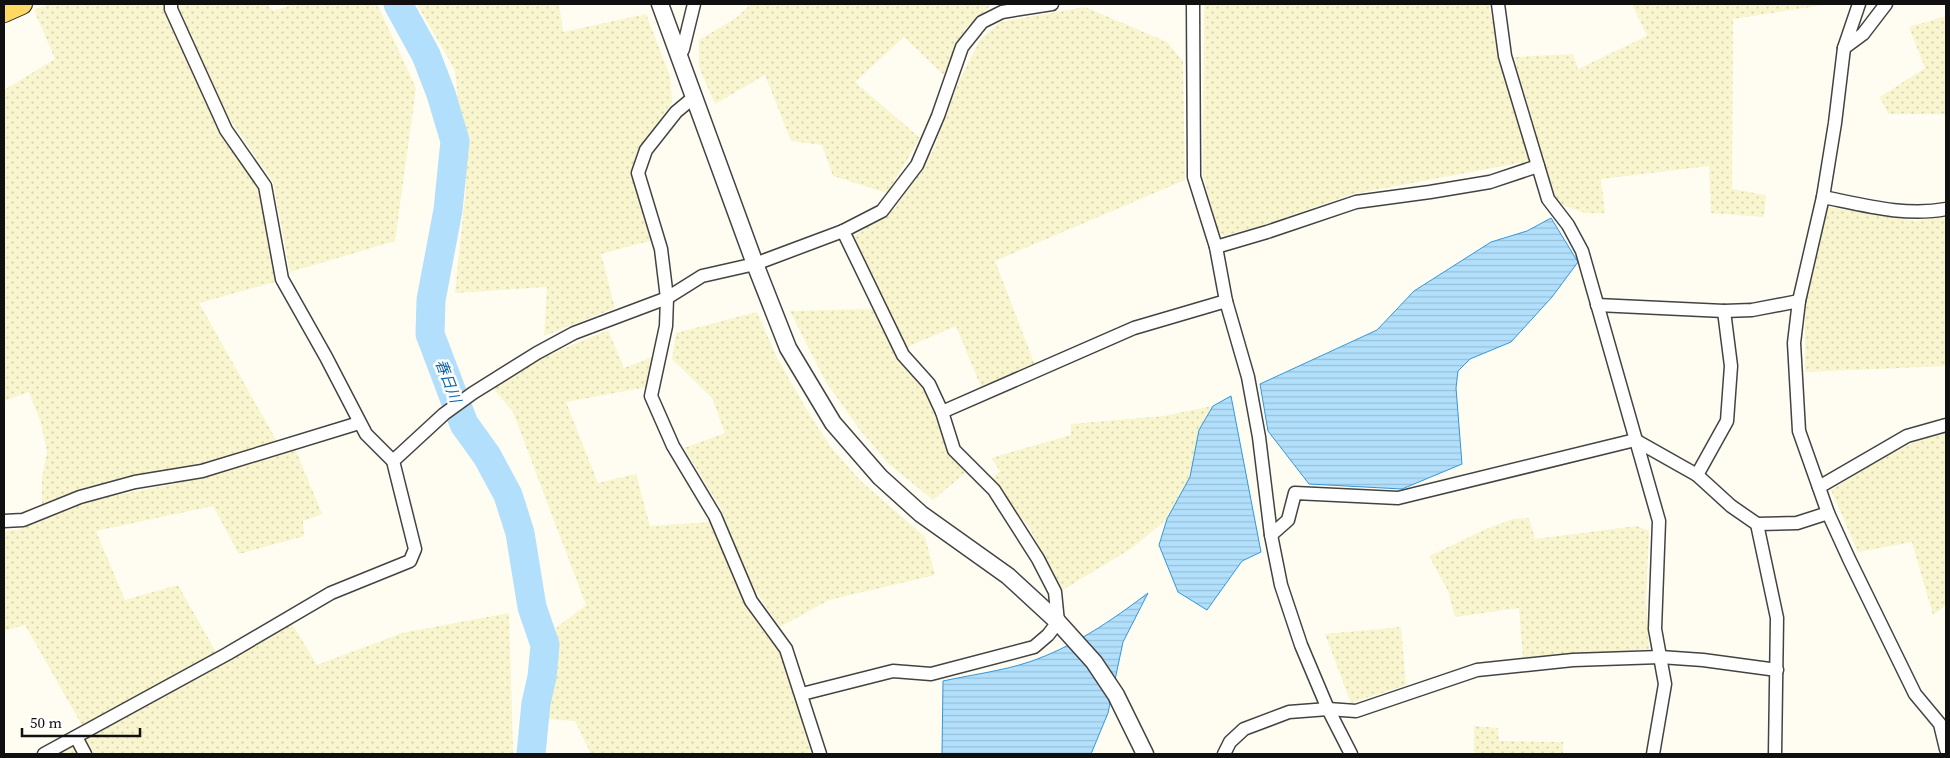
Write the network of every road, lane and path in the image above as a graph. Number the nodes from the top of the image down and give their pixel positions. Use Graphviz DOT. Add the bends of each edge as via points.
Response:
graph roads {
  1 [pos="22,4"];
  2 [pos="171,4"];
  3 [pos="660,4"];
  4 [pos="694,4"];
  5 [pos="1052,4"];
  6 [pos="1192,4"];
  7 [pos="1498,4"];
  8 [pos="1859,4"];
  9 [pos="1886,4"];
  10 [pos="1000,8"];
  11 [pos="4,12"];
  12 [pos="1844,48"];
  13 [pos="680,55"];
  14 [pos="694,97"];
  15 [pos="1538,166"];
  16 [pos="1824,197"];
  17 [pos="1946,209"];
  18 [pos="843,231"];
  19 [pos="1216,247"];
  20 [pos="755,264"];
  21 [pos="667,298"];
  22 [pos="1226,301"];
  23 [pos="1799,301"];
  24 [pos="1597,305"];
  25 [pos="1724,311"];
  26 [pos="942,412"];
  27 [pos="359,423"];
  28 [pos="1946,425"];
  29 [pos="1635,440"];
  30 [pos="393,461"];
  31 [pos="1697,475"];
  32 [pos="1819,487"];
  33 [pos="1828,513"];
  34 [pos="4,521"];
  35 [pos="1757,524"];
  36 [pos="1271,535"];
  37 [pos="1058,622"];
  38 [pos="1660,658"];
  39 [pos="1777,670"];
  40 [pos="802,694"];
  41 [pos="1328,709"];
  42 [pos="1943,724"];
  43 [pos="76,737"];
  44 [pos="1946,749"];
  45 [pos="44,754"];
  46 [pos="85,754"];
  47 [pos="820,754"];
  48 [pos="1145,754"];
  49 [pos="1224,754"];
  50 [pos="1351,754"];
  51 [pos="1653,754"];
  52 [pos="1775,754"];
  1 -- 11 [label="main road"];
  2 -- 27 [label="street" via="226,130 265,186 282,279"];
  3 -- 13 [label="street"];
  4 -- 13 [label="street"];
  5 -- 10 [label="street"];
  6 -- 19 [label="street" via="1194,177"];
  7 -- 15 [label="street" via="1505,56"];
  8 -- 12 [label="street"];
  9 -- 12 [label="street" via="1863,34"];
  10 -- 18 [label="street" via="982,22 962,47 917,165 882,211"];
  12 -- 16 [label="street"];
  13 -- 14 [label="street"];
  14 -- 20 [label="street"];
  14 -- 21 [label="street" via="676,112 646,150 638,173 661,249"];
  15 -- 19 [label="street" via="1490,182 1356,202"];
  15 -- 24 [label="street" via="1548,199 1568,225 1582,251"];
  16 -- 17 [label="street" via="1881,209 1929,213"];
  16 -- 23 [label="street"];
  18 -- 20 [label="street"];
  18 -- 26 [label="street" via="903,355 929,384"];
  19 -- 22 [label="street"];
  20 -- 21 [label="street" via="702,276"];
  20 -- 37 [label="street" via="788,348 833,423 880,478 921,514 1008,576"];
  21 -- 30 [label="street" via="574,334 536,353 473,392"];
  21 -- 40 [label="street" via="666,326 652,396 673,446 715,516 751,602 786,649"];
  22 -- 26 [label="street" via="1134,328"];
  22 -- 36 [label="street" via="1248,377"];
  23 -- 25 [label="street" via="1752,310"];
  23 -- 32 [label="street" via="1794,343 1800,431"];
  24 -- 25 [label="street"];
  24 -- 29 [label="street"];
  25 -- 31 [label="street" via="1731,366 1727,421"];
  26 -- 37 [label="street" via="954,450 994,490 1038,559 1055,592"];
  27 -- 30 [label="street"];
  27 -- 34 [label="street" via="202,471 135,482 80,497 23,520"];
  28 -- 32 [label="street" via="1907,436"];
  29 -- 31 [label="street"];
  29 -- 36 [label="street" via="1398,498 1295,493 1288,520"];
  29 -- 38 [label="street" via="1659,521 1655,629"];
  30 -- 43 [label="street" via="415,549 410,561 331,593"];
  31 -- 35 [label="street" via="1731,506"];
  32 -- 33 [label="street"];
  33 -- 35 [label="street" via="1797,523"];
  33 -- 42 [label="street" via="1915,694"];
  35 -- 39 [label="street" via="1777,618"];
  36 -- 41 [label="street" via="1281,585 1301,645"];
  37 -- 40 [label="street" via="1034,647 931,674 893,671"];
  37 -- 48 [label="street" via="1094,662 1116,695"];
  38 -- 39 [label="street"];
  38 -- 41 [label="street" via="1573,660 1477,670 1356,711"];
  38 -- 51 [label="street" via="1665,684"];
  39 -- 52 [label="street"];
  40 -- 47 [label="street"];
  41 -- 49 [label="street" via="1289,712 1244,729 1230,742"];
  41 -- 50 [label="street"];
  42 -- 44 [label="street"];
  43 -- 45 [label="street"];
  43 -- 46 [label="street"];
}
